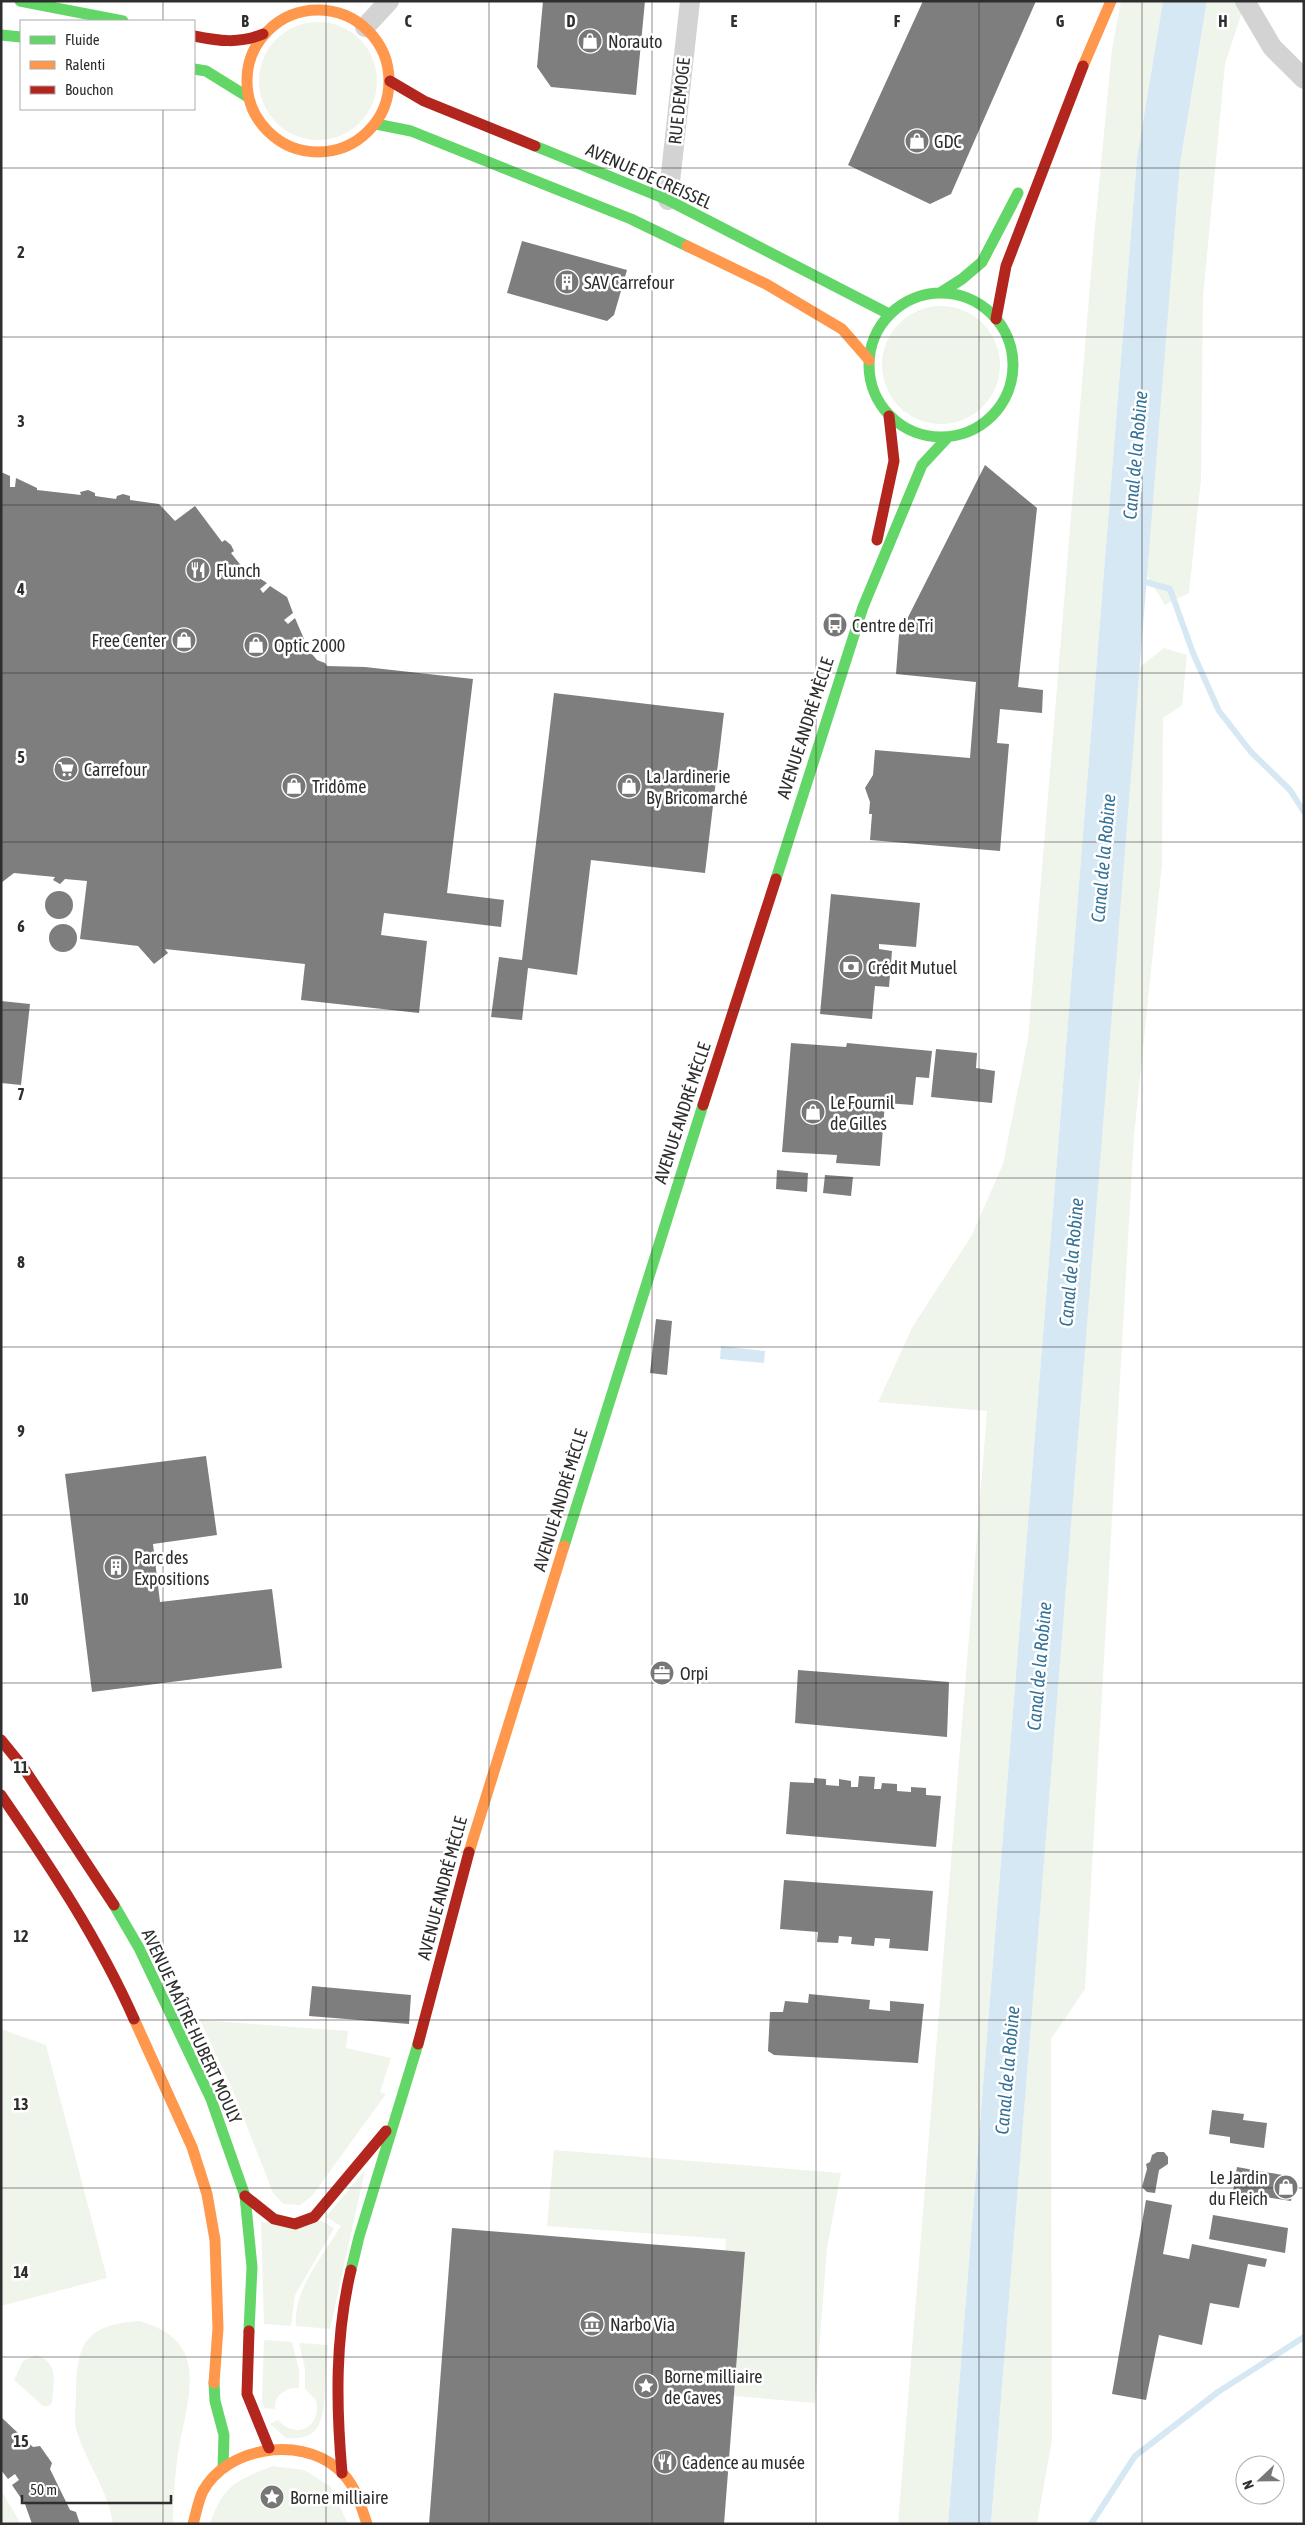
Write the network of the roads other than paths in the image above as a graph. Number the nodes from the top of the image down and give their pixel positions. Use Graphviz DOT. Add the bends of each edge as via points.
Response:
graph roads {
  1 [pos="20,1"];
  2 [pos="389,1"];
  3 [pos="690,1"];
  4 [pos="1111,1"];
  5 [pos="1245,1"];
  6 [pos="118,20"];
  7 [pos="365,27"];
  8 [pos="263,34"];
  9 [pos="1,35"];
  10 [pos="195,36"];
  11 [pos="20,38"];
  12 [pos="195,69"];
  13 [pos="1304,79"];
  14 [pos="390,81"];
  15 [pos="1071,94"];
  16 [pos="248,97"];
  17 [pos="376,124"];
  18 [pos="668,200"];
  19 [pos="940,293"];
  20 [pos="889,314"];
  21 [pos="996,320"];
  22 [pos="869,360"];
  23 [pos="889,416"];
  24 [pos="948,437"];
  25 [pos="863,607"];
  26 [pos="1,1740"];
  27 [pos="1,1795"];
  28 [pos="393,2122"];
  29 [pos="245,2196"];
  30 [pos="337,2414"];
  31 [pos="327,2427"];
  32 [pos="269,2448"];
  33 [pos="223,2468"];
  34 [pos="342,2473"];
  35 [pos="193,2524"];
  36 [pos="367,2524"];
  1 -- 6 [label="street"];
  2 -- 7 [label="street"];
  3 -- 18 [label="street, RUE DEMOGE"];
  4 -- 15 [label="street"];
  5 -- 13 [label="street" via="1272,46"];
  7 -- 8 [label="street" via="346,15 324,9 301,11 280,19"];
  7 -- 14 [label="street" via="378,42 387,61"];
  8 -- 10 [label="street" via="244,42 218,42"];
  8 -- 16 [label="street" via="252,53 246,75"];
  9 -- 11 [label="street"];
  12 -- 16 [label="street" via="206,71"];
  14 -- 17 [label="street" via="386,103"];
  14 -- 18 [label="street, AVENUE DE CREISSEL" via="424,101"];
  15 -- 19 [label="street" via="982,262"];
  15 -- 21 [label="street" via="1006,266"];
  16 -- 17 [label="street" via="257,120 273,138 292,148 312,153 341,149 360,139"];
  17 -- 22 [label="street" via="411,131 631,219 766,284 842,329"];
  18 -- 20 [label="street, AVENUE DE CREISSEL" via="852,292"];
  19 -- 20 [label="street" via="904,303"];
  19 -- 21 [label="street" via="961,296 981,305"];
  20 -- 22 [label="street" via="872,344"];
  21 -- 24 [label="street" via="1008,339 1012,360 1011,382 988,420 969,432"];
  22 -- 23 [label="street" via="870,381"];
  23 -- 24 [label="street" via="906,429 926,436"];
  23 -- 25 [label="street, AVENUE ANDRÉ MÈCLE" via="894,462"];
  24 -- 25 [label="street, AVENUE ANDRÉ MÈCLE" via="922,465"];
  25 -- 28 [label="street, AVENUE ANDRÉ MÈCLE" via="478,1820 421,2035"];
  26 -- 29 [label="street, AVENUE MAÎTRE HUBERT MOULY" via="23,1767 104,1888 139,1948 211,2100"];
  27 -- 33 [label="street" via="45,1859 92,1939 133,2016 192,2147 207,2194 215,2240 218,2328 214,2377 215,2401 224,2435"];
  28 -- 29 [label="street" via="314,2217 295,2224 274,2219"];
  28 -- 30 [label="street, AVENUE ANDRÉ MÈCLE" via="347,2288 339,2338"];
  29 -- 32 [label="street, AVENUE MAÎTRE HUBERT MOULY" via="252,2267 247,2394"];
  30 -- 31 [label="street"];
  30 -- 34 [label="street, AVENUE ANDRÉ MÈCLE"];
  32 -- 33 [label="street" via="244,2454"];
  32 -- 34 [label="street" via="313,2450"];
  33 -- 35 [label="street" via="205,2488 194,2512"];
  34 -- 36 [label="street" via="360,2499"];
}
